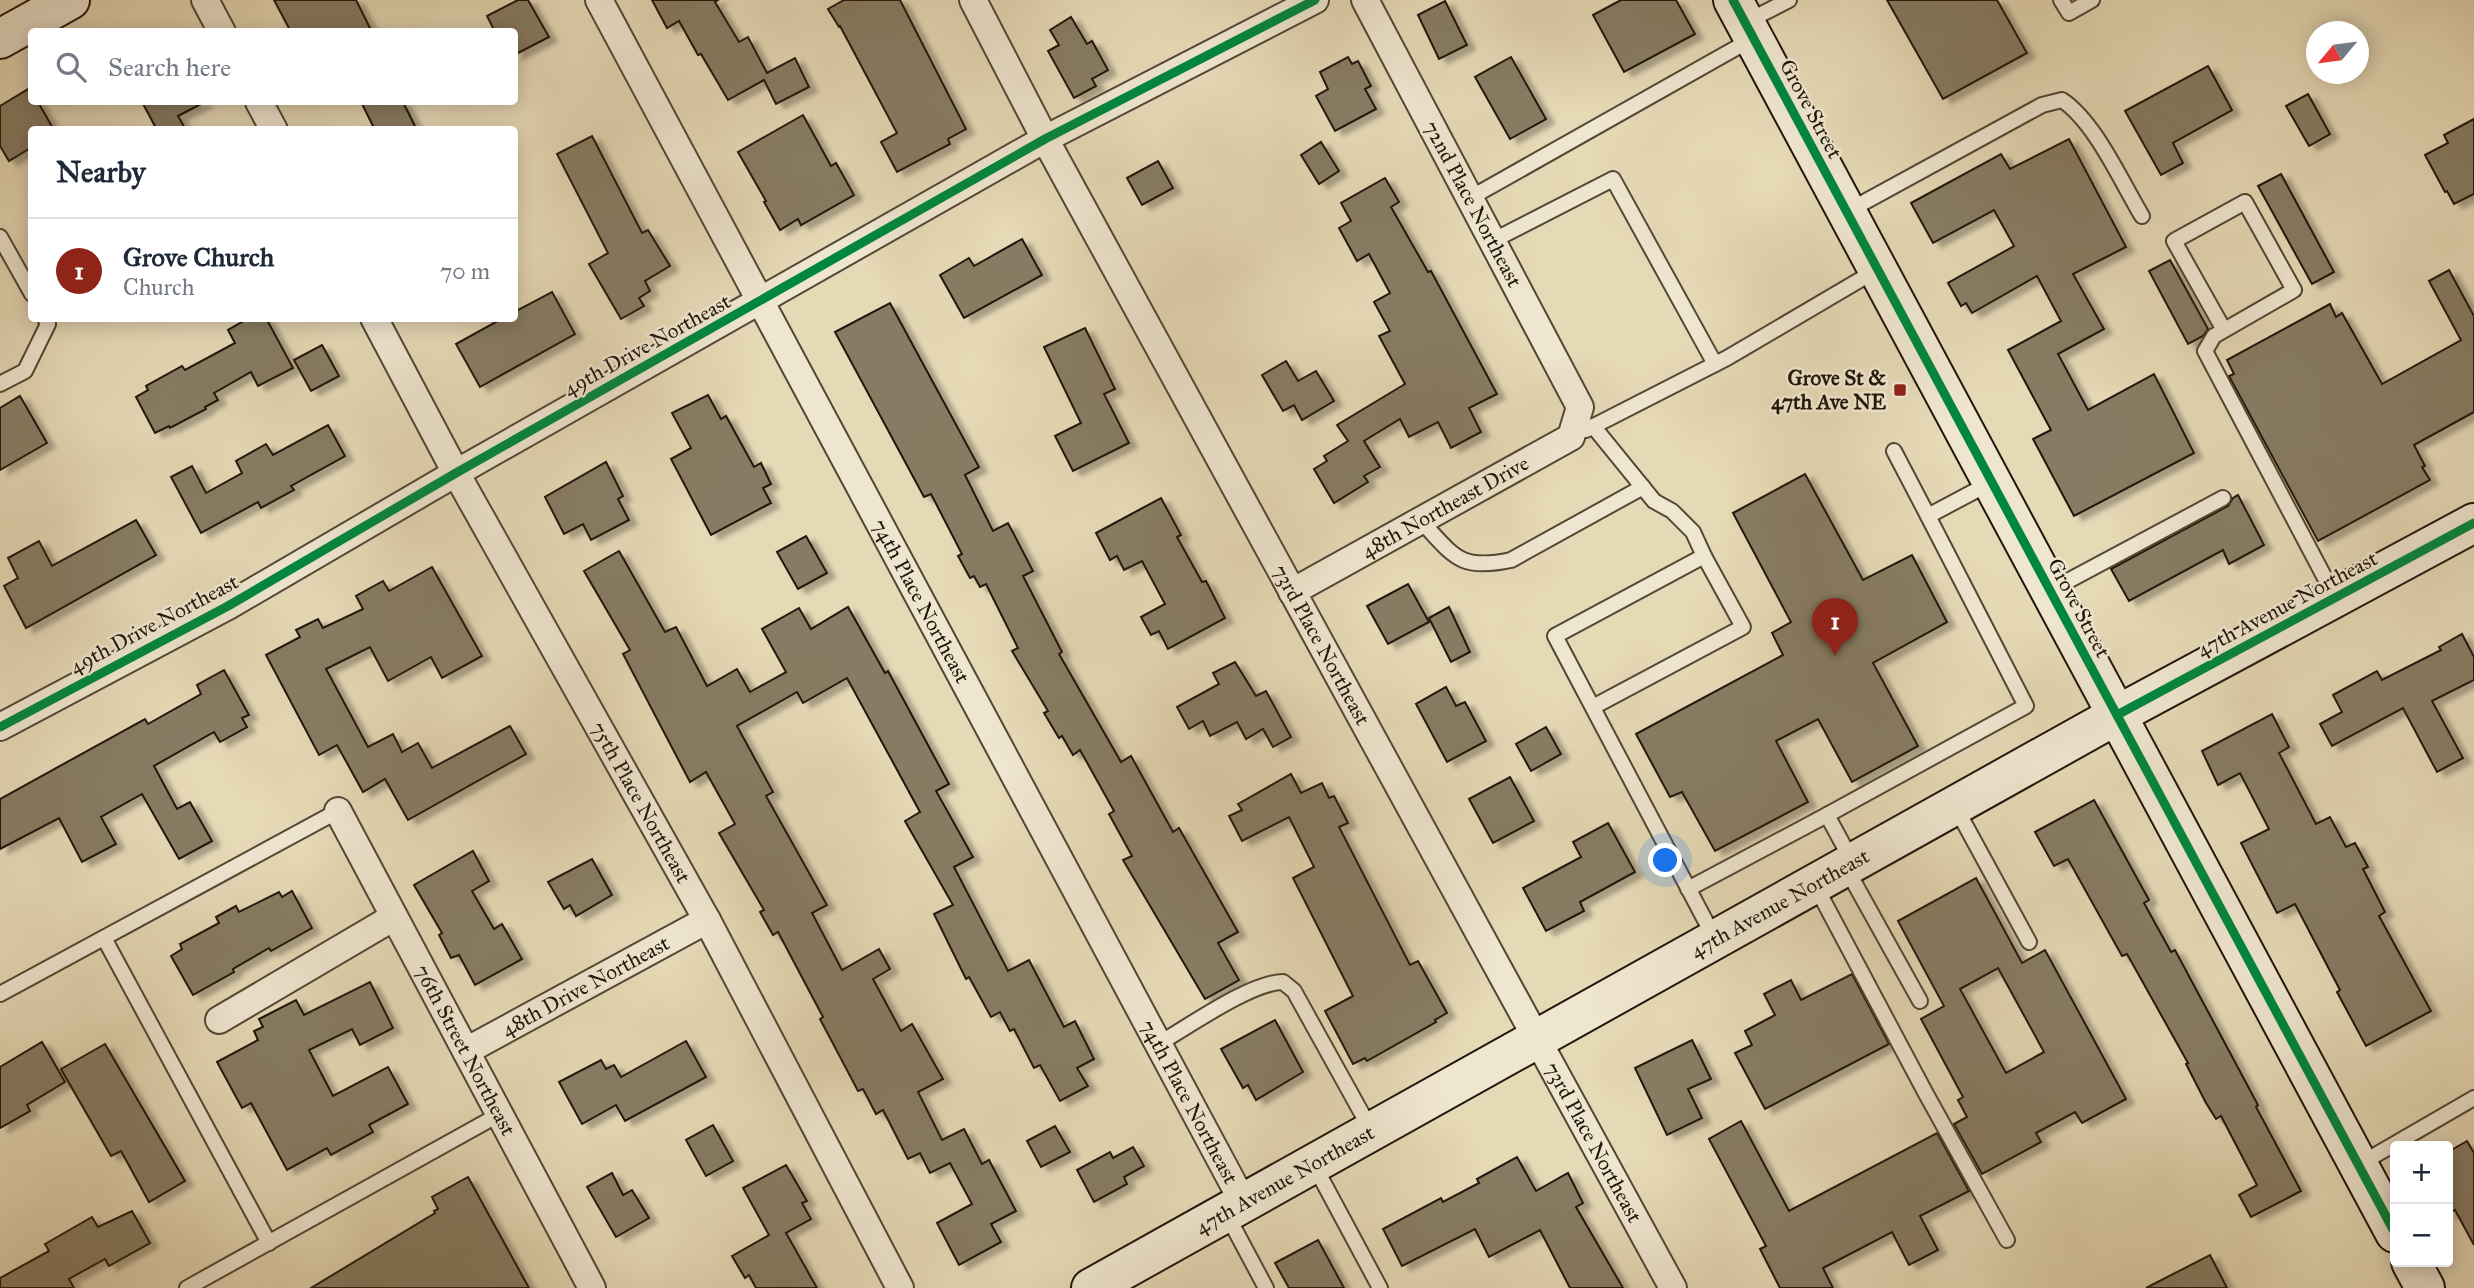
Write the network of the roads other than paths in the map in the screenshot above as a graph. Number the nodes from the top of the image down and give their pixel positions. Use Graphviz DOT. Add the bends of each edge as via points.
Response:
graph roads {
  1 [pos="71,0"];
  2 [pos="205,0"];
  3 [pos="598,0"];
  4 [pos="973,0"];
  5 [pos="1315,0"];
  6 [pos="1365,0"];
  7 [pos="1789,0"];
  8 [pos="2061,0"];
  9 [pos="2092,0"];
  10 [pos="1744,20"];
  11 [pos="220,28"];
  12 [pos="0,39"];
  13 [pos="261,105"];
  14 [pos="272,126"];
  15 [pos="1045,139"];
  16 [pos="1470,198"];
  17 [pos="1847,212"];
  18 [pos="2142,216"];
  19 [pos="0,237"];
  20 [pos="1492,241"];
  21 [pos="1878,270"];
  22 [pos="28,287"];
  23 [pos="759,302"];
  24 [pos="47,322"];
  25 [pos="376,322"];
  26 [pos="2224,330"];
  27 [pos="1715,364"];
  28 [pos="0,384"];
  29 [pos="1587,417"];
  30 [pos="1894,451"];
  31 [pos="456,473"];
  32 [pos="1992,482"];
  33 [pos="1643,486"];
  34 [pos="2223,498"];
  35 [pos="1928,516"];
  36 [pos="1421,520"];
  37 [pos="2474,523"];
  38 [pos="1704,556"];
  39 [pos="2050,590"];
  40 [pos="1292,592"];
  41 [pos="2336,598"];
  42 [pos="1593,707"];
  43 [pos="2117,715"];
  44 [pos="0,727"];
  45 [pos="1955,805"];
  46 [pos="338,811"];
  47 [pos="1827,815"];
  48 [pos="1838,871"];
  49 [pos="1688,889"];
  50 [pos="394,917"];
  51 [pos="708,920"];
  52 [pos="104,938"];
  53 [pos="1715,940"];
  54 [pos="2029,942"];
  55 [pos="0,995"];
  56 [pos="1920,1001"];
  57 [pos="219,1020"];
  58 [pos="1537,1039"];
  59 [pos="1158,1044"];
  60 [pos="466,1051"];
  61 [pos="2474,1098"];
  62 [pos="500,1114"];
  63 [pos="1372,1131"];
  64 [pos="1313,1164"];
  65 [pos="2358,1165"];
  66 [pos="1234,1207"];
  67 [pos="2390,1224"];
  68 [pos="2007,1240"];
  69 [pos="268,1243"];
  70 [pos="2414,1267"];
  71 [pos="187,1288"];
  72 [pos="592,1288"];
  73 [pos="900,1288"];
  74 [pos="1091,1288"];
  75 [pos="1266,1288"];
  76 [pos="1380,1288"];
  77 [pos="1673,1288"];
  78 [pos="2425,1288"];
  1 -- 12 [label="street"];
  2 -- 11 [label="street"];
  3 -- 23 [label="street, 74th Place Northeast"];
  4 -- 15 [label="street, 73rd Place Northeast"];
  5 -- 15 [label="street, 49th Drive Northeast"];
  6 -- 16 [label="street, 72nd Place Northeast"];
  7 -- 10 [label="lane"];
  8 -- 9 [label="lane" via="2069,13"];
  10 -- 16 [label="lane" via="1623,112"];
  10 -- 17 [label="street, Grove Street"];
  13 -- 14 [label="street"];
  15 -- 23 [label="street, 49th Drive Northeast"];
  15 -- 40 [label="street, 73rd Place Northeast"];
  16 -- 20 [label="street, 72nd Place Northeast"];
  17 -- 18 [label="lane" via="2042,105 2062,100 2088,124"];
  17 -- 21 [label="street, Grove Street"];
  19 -- 22 [label="lane"];
  20 -- 27 [label="lane" via="1613,179"];
  20 -- 29 [label="street, 72nd Place Northeast"];
  21 -- 27 [label="lane"];
  21 -- 32 [label="street, Grove Street"];
  23 -- 31 [label="street, 49th Drive Northeast"];
  23 -- 59 [label="street, 74th Place Northeast"];
  24 -- 28 [label="lane" via="25,371"];
  25 -- 31 [label="street, 75th Place Northeast"];
  26 -- 26 [label="lane" via="2294,290 2245,202 2174,241"];
  26 -- 41 [label="lane" via="2205,351"];
  27 -- 29 [label="lane"];
  29 -- 33 [label="lane"];
  29 -- 36 [label="street, 48th Northeast Drive" via="1570,438"];
  30 -- 35 [label="lane"];
  31 -- 44 [label="street, 49th Drive Northeast" via="228,606"];
  31 -- 51 [label="street, 75th Place Northeast"];
  32 -- 35 [label="lane"];
  32 -- 39 [label="street, Grove Street"];
  33 -- 36 [label="lane" via="1502,562 1463,562"];
  33 -- 38 [label="lane" via="1654,501 1693,532"];
  34 -- 39 [label="lane"];
  35 -- 47 [label="lane" via="2026,706"];
  36 -- 40 [label="street, 48th Northeast Drive"];
  37 -- 41 [label="street, 47th Avenue Northeast"];
  38 -- 42 [label="lane" via="1555,636"];
  38 -- 42 [label="lane" via="1743,628"];
  39 -- 43 [label="street, Grove Street"];
  40 -- 58 [label="street, 73rd Place Northeast"];
  41 -- 43 [label="street, 47th Avenue Northeast"];
  42 -- 49 [label="lane"];
  43 -- 45 [label="street, 47th Avenue Northeast"];
  43 -- 65 [label="street, Grove Street"];
  45 -- 48 [label="street, 47th Avenue Northeast"];
  45 -- 54 [label="lane"];
  46 -- 50 [label="street, 76th Street Northeast"];
  46 -- 52 [label="lane"];
  47 -- 48 [label="lane"];
  47 -- 49 [label="lane"];
  48 -- 53 [label="street, 47th Avenue Northeast"];
  48 -- 56 [label="lane"];
  48 -- 68 [label="lane" via="1925,1092"];
  49 -- 53 [label="lane"];
  50 -- 57 [label="street"];
  50 -- 60 [label="street, 76th Street Northeast"];
  51 -- 60 [label="street, 48th Drive Northeast"];
  51 -- 73 [label="street, 75th Place Northeast"];
  52 -- 55 [label="lane"];
  52 -- 69 [label="lane"];
  53 -- 58 [label="street, 47th Avenue Northeast"];
  58 -- 63 [label="street, 47th Avenue Northeast"];
  58 -- 77 [label="street, 73rd Place Northeast"];
  59 -- 63 [label="lane" via="1252,989 1283,982 1294,991"];
  59 -- 66 [label="street, 74th Place Northeast"];
  60 -- 62 [label="street, 76th Street Northeast"];
  61 -- 65 [label="lane"];
  62 -- 69 [label="lane"];
  62 -- 72 [label="street, 76th Street Northeast"];
  63 -- 64 [label="street, 47th Avenue Northeast"];
  64 -- 66 [label="street, 47th Avenue Northeast"];
  64 -- 76 [label="lane"];
  65 -- 67 [label="street, Grove Street"];
  66 -- 74 [label="street, 47th Avenue Northeast"];
  66 -- 75 [label="lane"];
  69 -- 71 [label="lane"];
  70 -- 78 [label="street"];
}
